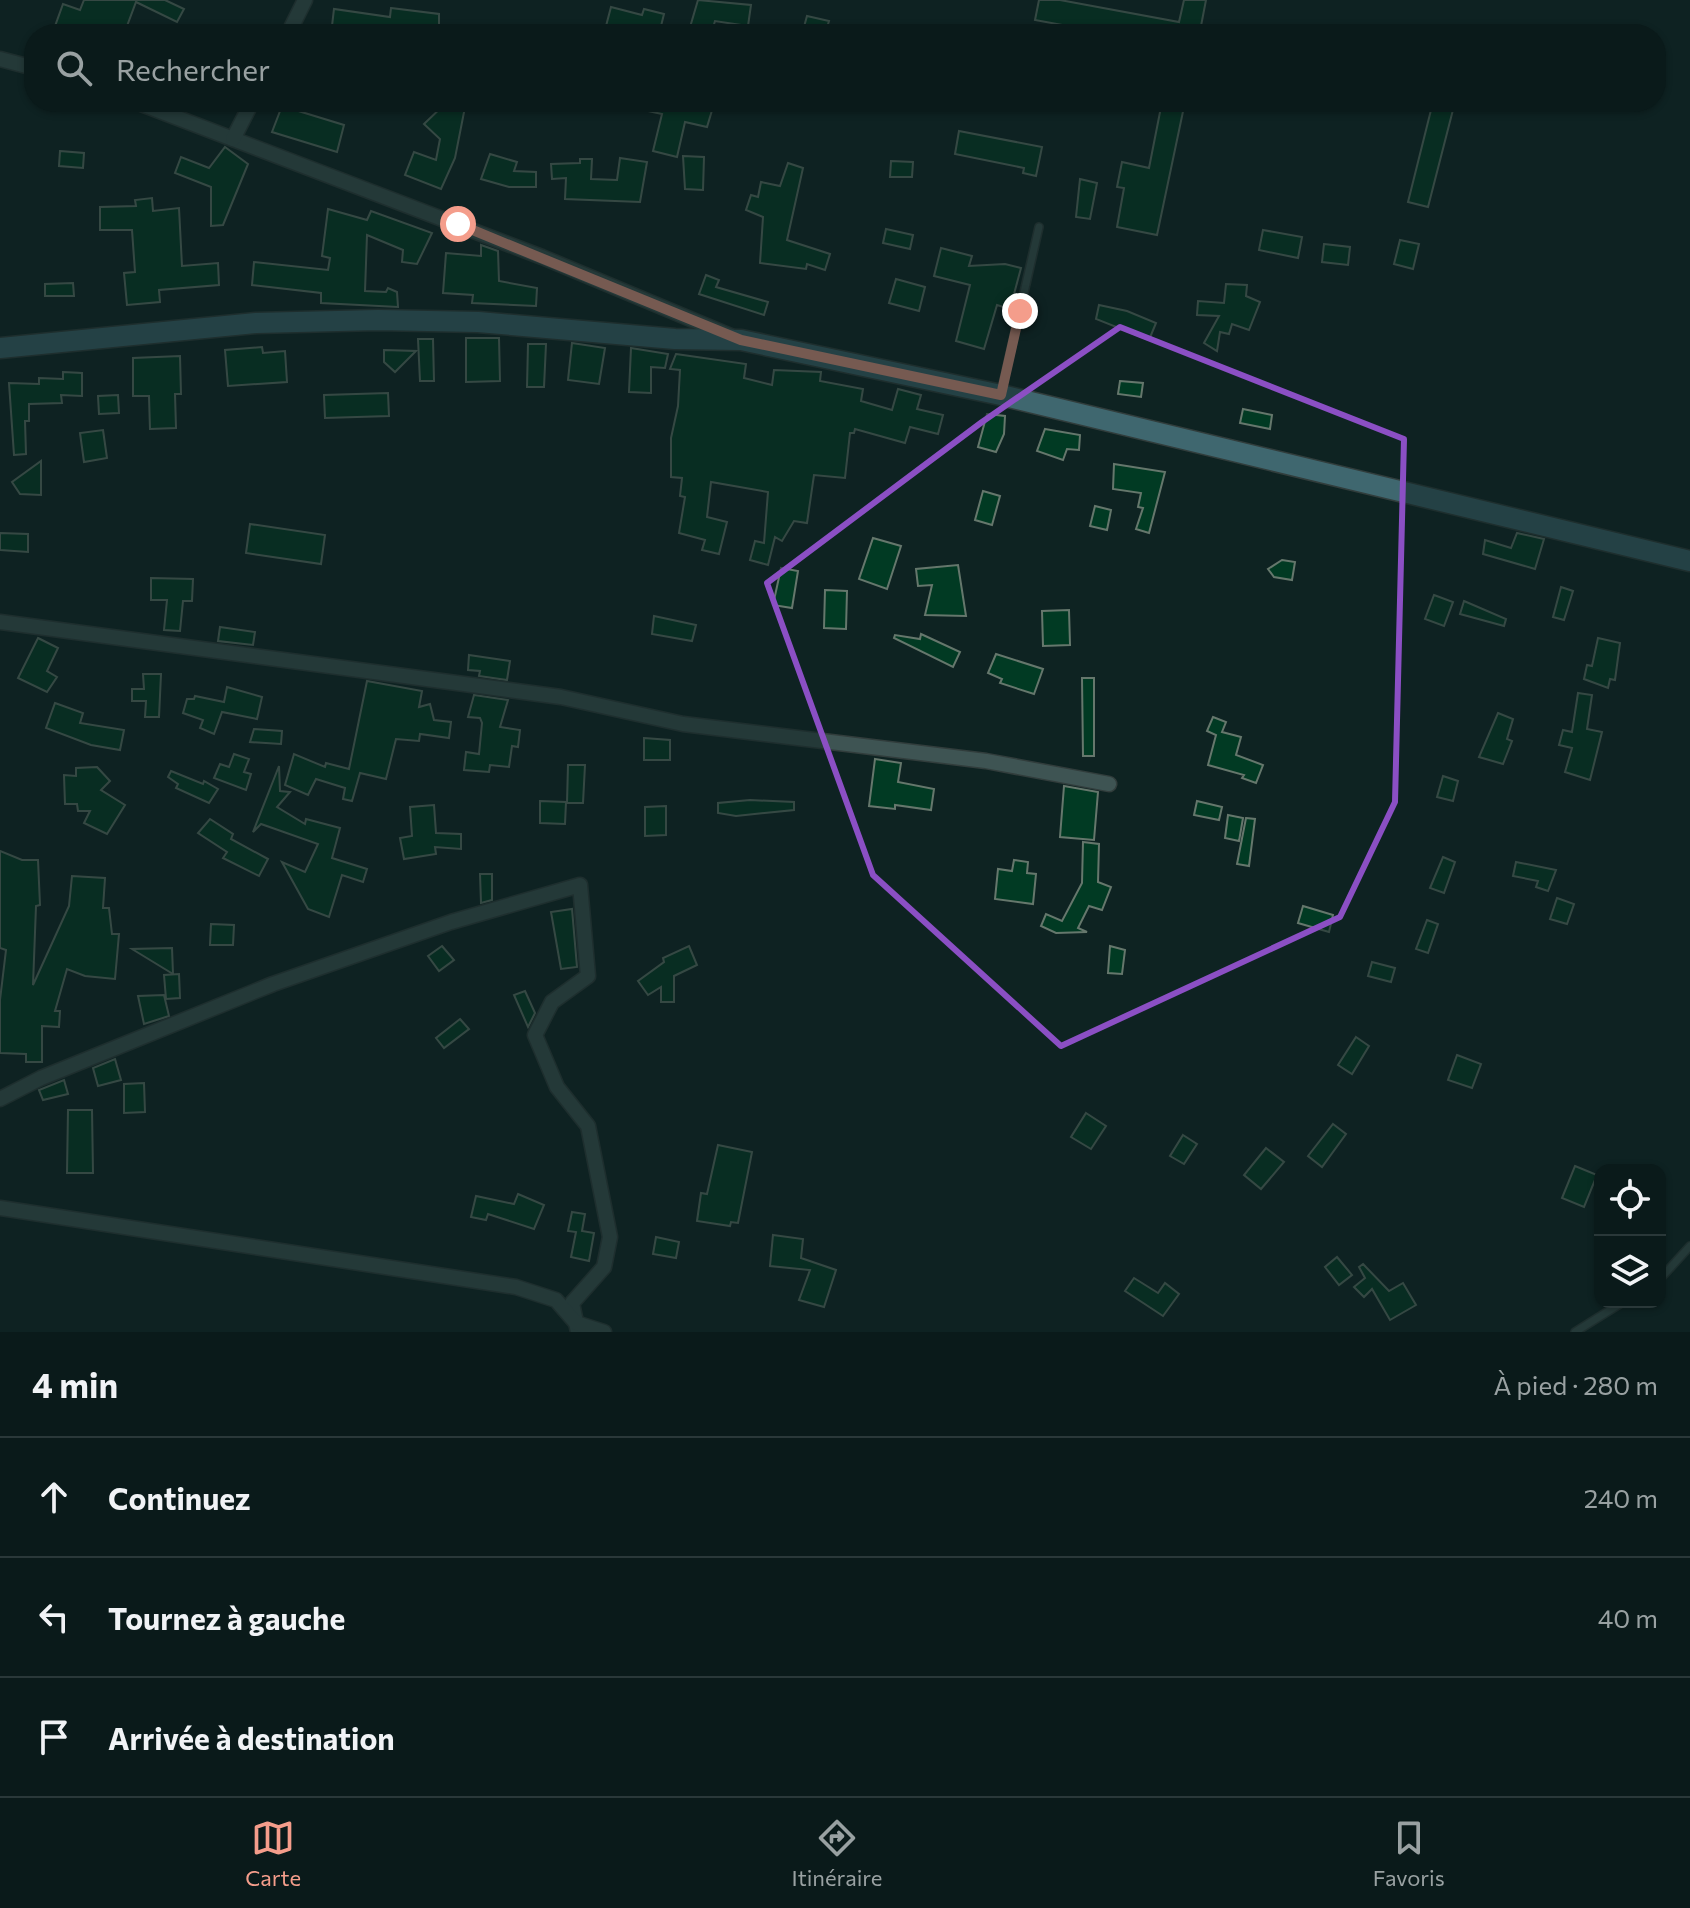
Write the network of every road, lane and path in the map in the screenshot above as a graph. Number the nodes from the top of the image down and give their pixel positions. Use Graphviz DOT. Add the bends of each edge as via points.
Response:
graph roads {
  1 [pos="305,0"];
  2 [pos="293,24"];
  3 [pos="0,59"];
  4 [pos="24,65"];
  5 [pos="162,112"];
  6 [pos="247,112"];
  7 [pos="233,139"];
  8 [pos="1039,227"];
  9 [pos="741,340"];
  10 [pos="0,348"];
  11 [pos="1001,395"];
  12 [pos="1690,561"];
  13 [pos="0,622"];
  14 [pos="1109,784"];
  15 [pos="0,1099"];
  16 [pos="0,1208"];
  17 [pos="1690,1246"];
  18 [pos="1666,1272"];
  19 [pos="1613,1308"];
  20 [pos="577,1328"];
  21 [pos="604,1332"];
  22 [pos="1575,1332"];
  1 -- 2 [label="street"];
  3 -- 4 [label="street"];
  5 -- 7 [label="street"];
  6 -- 7 [label="street"];
  7 -- 9 [label="street"];
  8 -- 11 [label="lane"];
  9 -- 10 [label="main road" via="378,320 256,323"];
  9 -- 11 [label="main road"];
  11 -- 12 [label="main road"];
  13 -- 14 [label="street" via="561,697 683,724 986,761"];
  15 -- 20 [label="street" via="273,984 451,922 580,885 588,976 552,1002 535,1035 557,1087 588,1126 610,1237 604,1267 572,1303"];
  16 -- 20 [label="street" via="516,1287 556,1300"];
  17 -- 18 [label="lane"];
  19 -- 22 [label="lane"];
  20 -- 21 [label="street"];
}
